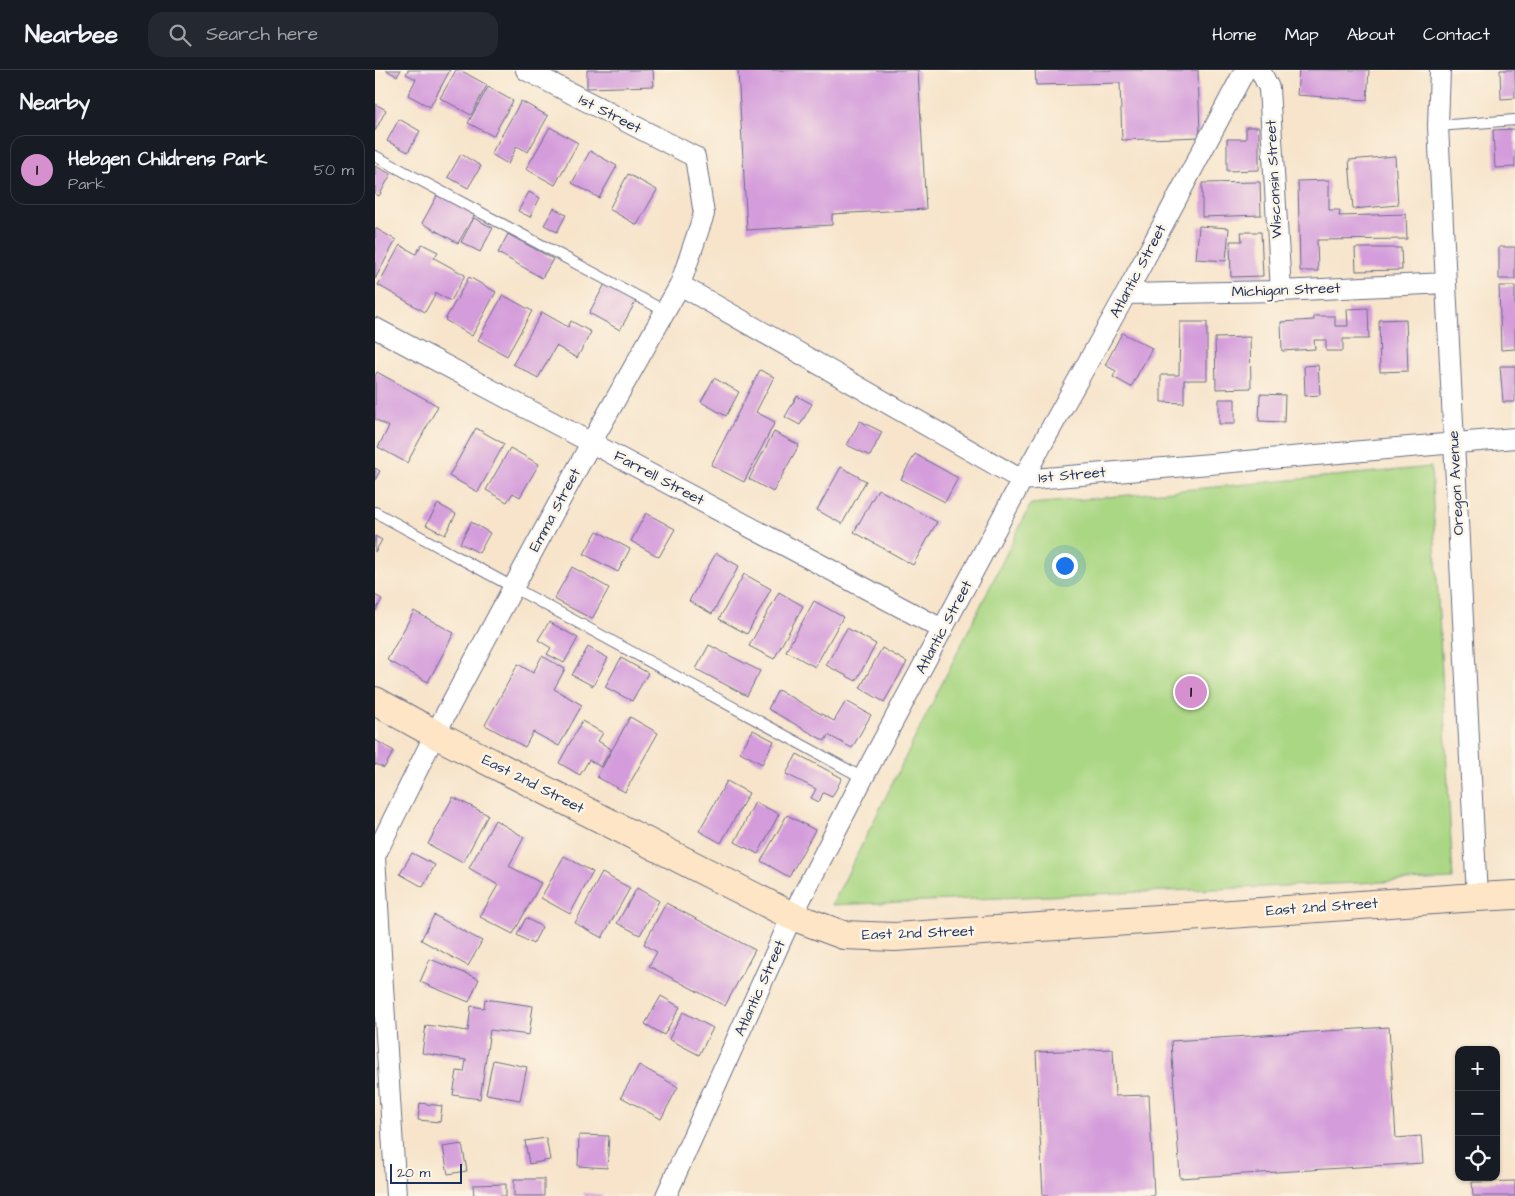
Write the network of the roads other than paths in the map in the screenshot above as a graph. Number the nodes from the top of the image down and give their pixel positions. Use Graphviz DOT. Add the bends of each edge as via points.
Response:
graph roads {
  1 [pos="526,70"];
  2 [pos="1245,70"];
  3 [pos="1260,70"];
  4 [pos="1440,70"];
  5 [pos="1515,120"];
  6 [pos="1438,126"];
  7 [pos="375,156"];
  8 [pos="695,157"];
  9 [pos="1446,283"];
  10 [pos="680,285"];
  11 [pos="1281,291"];
  12 [pos="1126,294"];
  13 [pos="665,311"];
  14 [pos="375,328"];
  15 [pos="1515,438"];
  16 [pos="1454,442"];
  17 [pos="591,443"];
  18 [pos="1022,480"];
  19 [pos="375,512"];
  20 [pos="514,586"];
  21 [pos="942,629"];
  22 [pos="375,702"];
  23 [pos="435,734"];
  24 [pos="863,778"];
  25 [pos="375,856"];
  26 [pos="1515,895"];
  27 [pos="1477,897"];
  28 [pos="792,916"];
  29 [pos="378,970"];
  30 [pos="396,1196"];
  31 [pos="666,1196"];
  1 -- 8 [label="street, 1st Street"];
  2 -- 12 [label="street, Atlantic Street"];
  3 -- 11 [label="street, Wisconsin Street" via="1269,88"];
  4 -- 6 [label="street, Oregon Avenue"];
  5 -- 6 [label="lane"];
  6 -- 9 [label="street, Oregon Avenue"];
  7 -- 13 [label="lane"];
  8 -- 10 [label="street, Emma Street" via="704,214"];
  9 -- 11 [label="street, Michigan Street"];
  9 -- 16 [label="street, Oregon Avenue"];
  10 -- 13 [label="street, Emma Street"];
  10 -- 18 [label="street, 1st Street"];
  11 -- 12 [label="street, Michigan Street"];
  12 -- 18 [label="street, Atlantic Street"];
  13 -- 17 [label="street, Emma Street"];
  14 -- 17 [label="street, Farrell Street"];
  15 -- 16 [label="street, 1st Street"];
  16 -- 18 [label="street, 1st Street"];
  16 -- 27 [label="street, Oregon Avenue"];
  17 -- 20 [label="street, Emma Street"];
  17 -- 21 [label="street, Farrell Street"];
  18 -- 21 [label="street, Atlantic Street"];
  19 -- 20 [label="lane"];
  20 -- 23 [label="street, Emma Street"];
  20 -- 24 [label="lane"];
  21 -- 24 [label="street, Atlantic Street"];
  22 -- 23 [label="street, East 2nd Street"];
  23 -- 25 [label="street, Emma Street"];
  23 -- 28 [label="street, East 2nd Street"];
  24 -- 28 [label="street, Atlantic Street"];
  25 -- 29 [label="street, Emma Street"];
  26 -- 27 [label="street, East 2nd Street"];
  27 -- 28 [label="street, East 2nd Street" via="895,937 843,935"];
  28 -- 31 [label="street, Atlantic Street"];
  29 -- 30 [label="street, Emma Street"];
}
